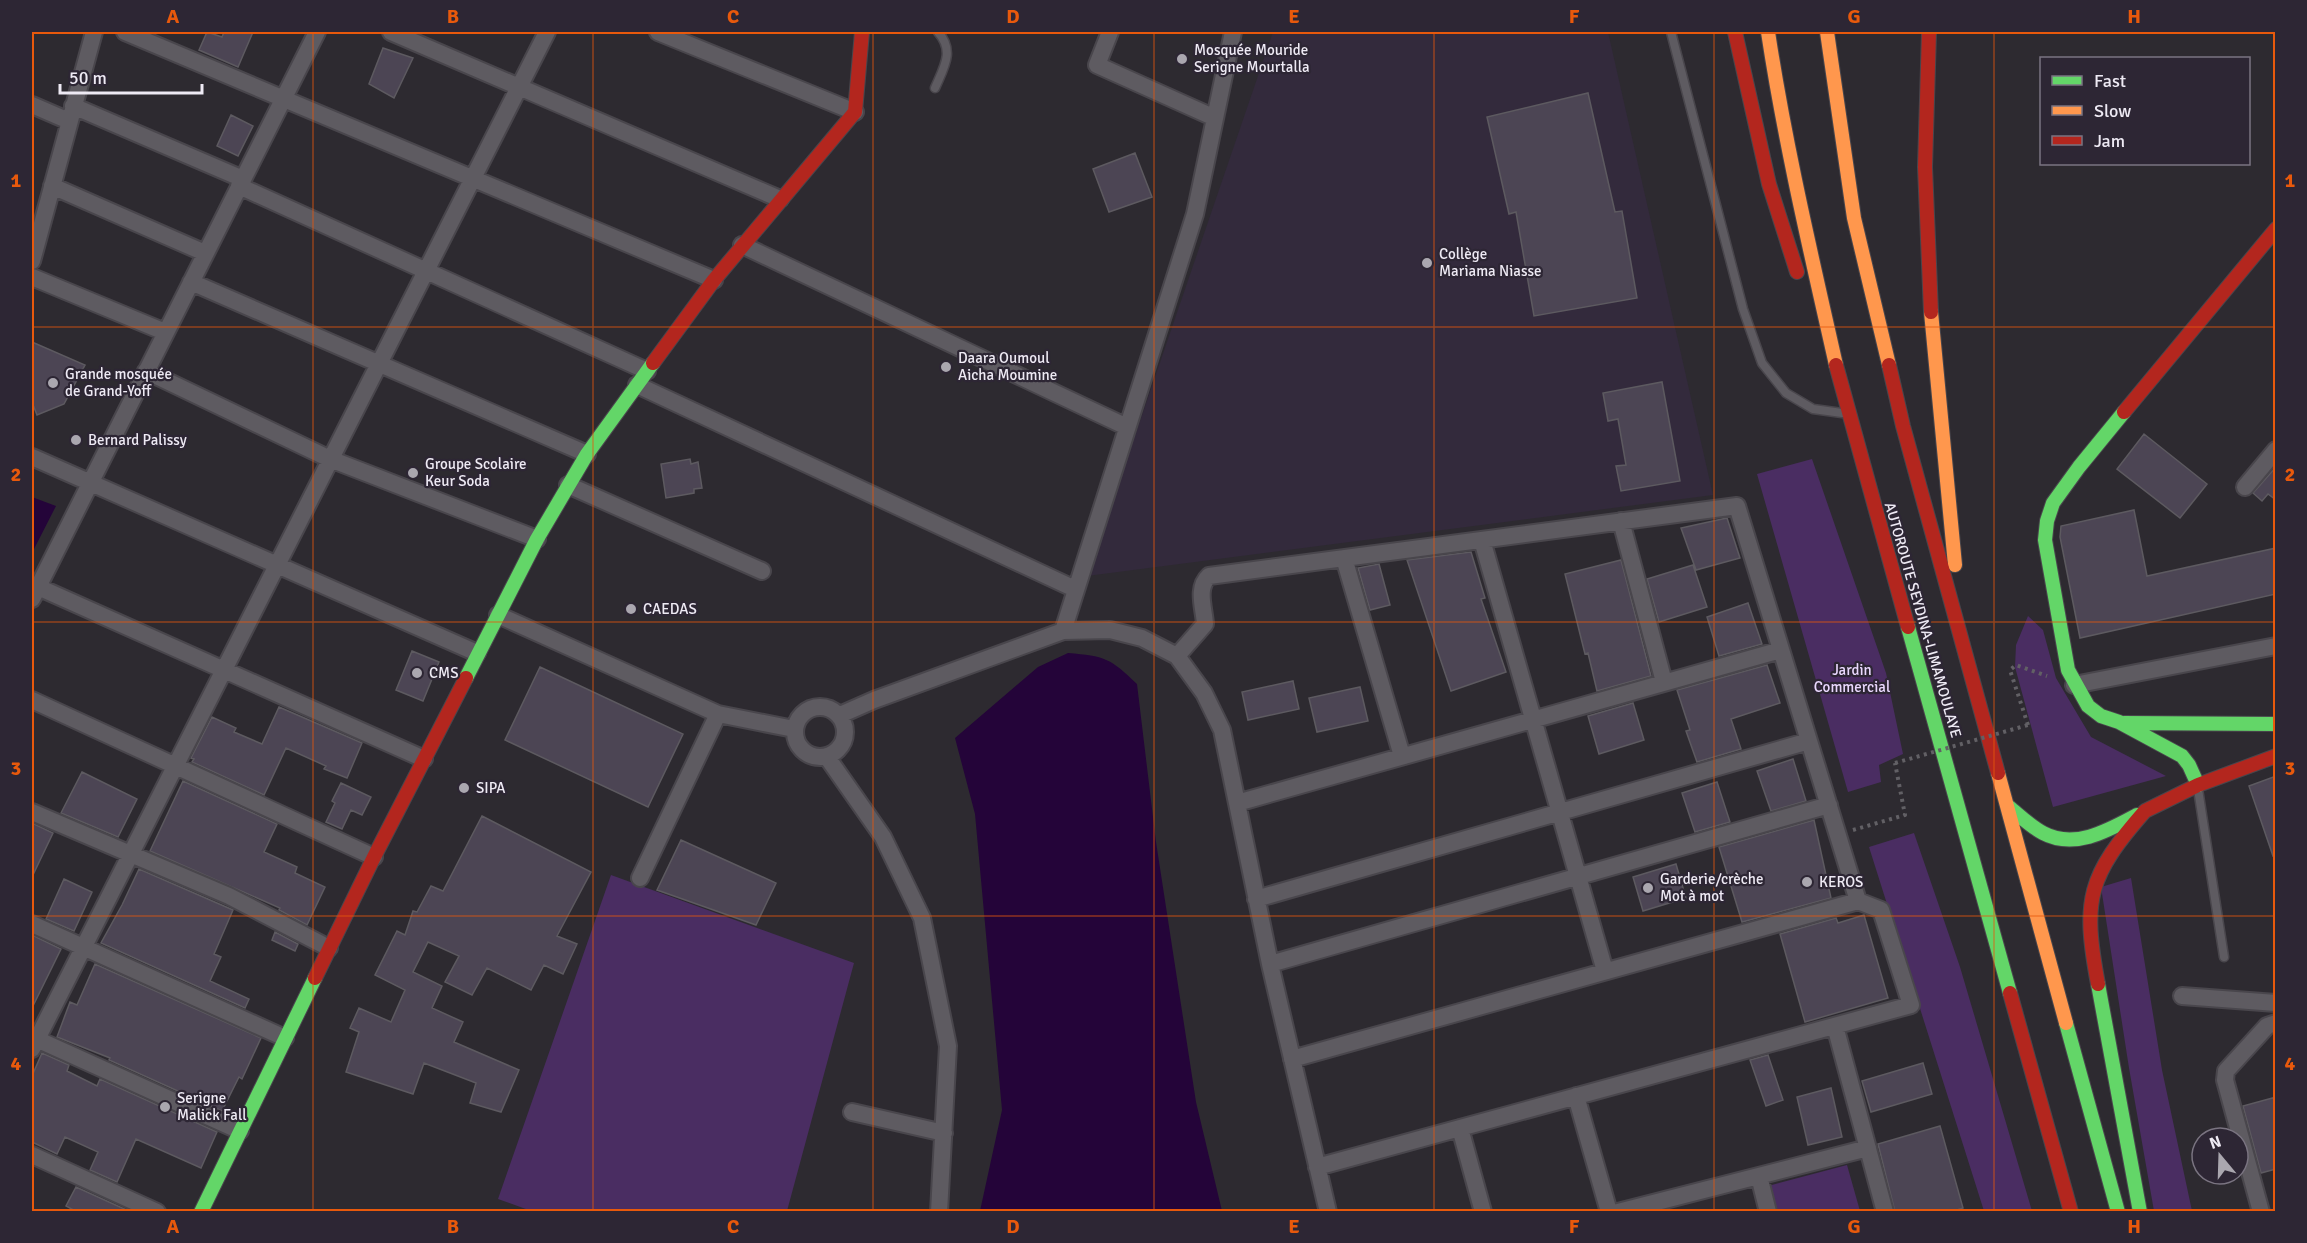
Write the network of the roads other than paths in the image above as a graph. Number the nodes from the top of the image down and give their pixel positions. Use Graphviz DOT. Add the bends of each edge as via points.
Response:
graph roads {
  1 [pos="94,32"];
  2 [pos="125,32"];
  3 [pos="317,32"];
  4 [pos="391,32"];
  5 [pos="547,32"];
  6 [pos="658,32"];
  7 [pos="862,32"];
  8 [pos="938,32"];
  9 [pos="1110,32"];
  10 [pos="1233,32"];
  11 [pos="1671,32"];
  12 [pos="1735,32"];
  13 [pos="1768,32"];
  14 [pos="1827,32"];
  15 [pos="1929,32"];
  16 [pos="519,87"];
  17 [pos="935,88"];
  18 [pos="284,99"];
  19 [pos="32,105"];
  20 [pos="855,112"];
  21 [pos="71,113"];
  22 [pos="1215,118"];
  23 [pos="472,178"];
  24 [pos="241,182"];
  25 [pos="52,186"];
  26 [pos="780,199"];
  27 [pos="37,220"];
  28 [pos="2274,233"];
  29 [pos="742,245"];
  30 [pos="205,253"];
  31 [pos="32,261"];
  32 [pos="426,271"];
  33 [pos="32,277"];
  34 [pos="714,280"];
  35 [pos="1800,281"];
  36 [pos="191,282"];
  37 [pos="1810,313"];
  38 [pos="165,332"];
  39 [pos="379,364"];
  40 [pos="146,370"];
  41 [pos="647,371"];
  42 [pos="637,385"];
  43 [pos="1843,394"];
  44 [pos="1848,414"];
  45 [pos="1126,427"];
  46 [pos="2276,450"];
  47 [pos="587,454"];
  48 [pos="32,457"];
  49 [pos="330,459"];
  50 [pos="90,482"];
  51 [pos="568,485"];
  52 [pos="2245,487"];
  53 [pos="1621,521"];
  54 [pos="537,539"];
  55 [pos="1482,540"];
  56 [pos="1344,558"];
  57 [pos="277,565"];
  58 [pos="762,571"];
  59 [pos="1075,589"];
  60 [pos="35,593"];
  61 [pos="498,615"];
  62 [pos="1063,631"];
  63 [pos="2276,646"];
  64 [pos="1781,650"];
  65 [pos="477,653"];
  66 [pos="1177,656"];
  67 [pos="224,670"];
  68 [pos="1973,681"];
  69 [pos="1664,682"];
  70 [pos="2074,685"];
  71 [pos="32,700"];
  72 [pos="718,714"];
  73 [pos="840,715"];
  74 [pos="1533,719"];
  75 [pos="2119,723"];
  76 [pos="2276,724"];
  77 [pos="794,729"];
  78 [pos="1809,741"];
  79 [pos="1402,756"];
  80 [pos="2276,756"];
  81 [pos="827,758"];
  82 [pos="424,759"];
  83 [pos="175,766"];
  84 [pos="2198,785"];
  85 [pos="1237,803"];
  86 [pos="1829,805"];
  87 [pos="2008,807"];
  88 [pos="2145,811"];
  89 [pos="32,812"];
  90 [pos="1559,812"];
  91 [pos="130,854"];
  92 [pos="374,857"];
  93 [pos="1578,876"];
  94 [pos="640,878"];
  95 [pos="1256,899"];
  96 [pos="1858,901"];
  97 [pos="32,924"];
  98 [pos="83,947"];
  99 [pos="329,948"];
  100 [pos="2224,957"];
  101 [pos="1270,964"];
  102 [pos="1605,971"];
  103 [pos="2182,996"];
  104 [pos="2276,1003"];
  105 [pos="2276,1023"];
  106 [pos="1834,1026"];
  107 [pos="285,1038"];
  108 [pos="33,1042"];
  109 [pos="1292,1059"];
  110 [pos="1576,1096"];
  111 [pos="852,1112"];
  112 [pos="1460,1128"];
  113 [pos="240,1131"];
  114 [pos="944,1133"];
  115 [pos="1868,1148"];
  116 [pos="32,1155"];
  117 [pos="1317,1167"];
  118 [pos="1759,1176"];
  119 [pos="157,1212"];
  120 [pos="201,1212"];
  121 [pos="939,1212"];
  122 [pos="1328,1212"];
  123 [pos="1483,1212"];
  124 [pos="1609,1212"];
  125 [pos="1617,1212"];
  126 [pos="1768,1212"];
  127 [pos="1885,1212"];
  128 [pos="2071,1212"];
  129 [pos="2118,1212"];
  130 [pos="2140,1212"];
  131 [pos="2261,1212"];
  1 -- 21 [label="street"];
  2 -- 18 [label="street"];
  3 -- 18 [label="street"];
  4 -- 16 [label="street"];
  5 -- 16 [label="street"];
  6 -- 20 [label="street"];
  7 -- 20 [label="main road"];
  8 -- 17 [label="lane" via="948,49"];
  9 -- 22 [label="street" via="1098,65"];
  10 -- 22 [label="street"];
  11 -- 44 [label="lane" via="1743,309 1762,363 1786,393 1813,409"];
  12 -- 35 [label="main road" via="1769,184"];
  13 -- 43 [label="main road, AUTOROUTE SEYDINA-LIMAMOULAYE" via="1800,205"];
  14 -- 68 [label="main road" via="1854,218 1923,501"];
  15 -- 68 [label="main road" via="1929,287 1955,566"];
  16 -- 23 [label="street"];
  16 -- 26 [label="street"];
  18 -- 23 [label="street"];
  18 -- 24 [label="street"];
  19 -- 21 [label="street"];
  20 -- 26 [label="main road"];
  21 -- 24 [label="street"];
  21 -- 25 [label="street"];
  22 -- 45 [label="street" via="1195,214"];
  23 -- 32 [label="street"];
  23 -- 34 [label="street"];
  24 -- 30 [label="street"];
  24 -- 32 [label="street"];
  25 -- 27 [label="street"];
  25 -- 30 [label="street"];
  26 -- 29 [label="main road"];
  27 -- 31 [label="street"];
  28 -- 70 [label="main road" via="2053,503 2045,540"];
  29 -- 34 [label="main road"];
  29 -- 45 [label="street"];
  30 -- 36 [label="street"];
  32 -- 39 [label="street"];
  32 -- 41 [label="street"];
  33 -- 38 [label="street"];
  34 -- 41 [label="main road"];
  36 -- 38 [label="street"];
  36 -- 39 [label="street"];
  37 -- 43 [label="main road"];
  38 -- 40 [label="street"];
  39 -- 47 [label="street"];
  39 -- 49 [label="street"];
  40 -- 49 [label="street"];
  40 -- 50 [label="street"];
  41 -- 42 [label="main road"];
  42 -- 47 [label="main road"];
  42 -- 59 [label="street"];
  43 -- 44 [label="main road, AUTOROUTE SEYDINA-LIMAMOULAYE"];
  44 -- 128 [label="main road, AUTOROUTE SEYDINA-LIMAMOULAYE"];
  45 -- 59 [label="street"];
  46 -- 52 [label="street"];
  47 -- 51 [label="main road"];
  48 -- 50 [label="street"];
  49 -- 54 [label="street"];
  49 -- 57 [label="street"];
  50 -- 57 [label="street"];
  50 -- 60 [label="street"];
  51 -- 54 [label="main road"];
  51 -- 58 [label="street"];
  53 -- 55 [label="street"];
  53 -- 64 [label="street" via="1737,506"];
  53 -- 69 [label="street"];
  54 -- 61 [label="main road"];
  55 -- 56 [label="street"];
  55 -- 74 [label="street"];
  56 -- 66 [label="street" via="1209,576 1201,589 1205,624"];
  56 -- 79 [label="street"];
  57 -- 65 [label="street"];
  57 -- 67 [label="street"];
  59 -- 62 [label="street"];
  60 -- 67 [label="street"];
  61 -- 65 [label="main road"];
  61 -- 72 [label="street"];
  62 -- 66 [label="street" via="1110,630 1142,638"];
  62 -- 73 [label="street"];
  63 -- 70 [label="street"];
  64 -- 69 [label="street"];
  64 -- 78 [label="street"];
  65 -- 82 [label="main road"];
  66 -- 85 [label="street" via="1204,693 1222,730"];
  67 -- 82 [label="street"];
  67 -- 83 [label="street"];
  68 -- 87 [label="main road, AUTOROUTE SEYDINA-LIMAMOULAYE"];
  69 -- 74 [label="street"];
  70 -- 75 [label="main road" via="2088,706"];
  71 -- 83 [label="street"];
  72 -- 77 [label="street"];
  72 -- 94 [label="street"];
  73 -- 77 [label="street" via="819,706 807,710"];
  73 -- 81 [label="street" via="846,727 845,740"];
  74 -- 79 [label="street"];
  74 -- 90 [label="street"];
  75 -- 76 [label="main road"];
  75 -- 84 [label="main road" via="2182,756"];
  77 -- 81 [label="street" via="803,752"];
  78 -- 86 [label="street"];
  78 -- 90 [label="street"];
  79 -- 85 [label="street"];
  80 -- 84 [label="main road"];
  81 -- 114 [label="street" via="884,837 922,918 948,1046"];
  82 -- 92 [label="main road"];
  83 -- 91 [label="street"];
  83 -- 92 [label="street"];
  84 -- 88 [label="main road"];
  84 -- 100 [label="lane"];
  85 -- 95 [label="street"];
  86 -- 93 [label="street"];
  86 -- 96 [label="street"];
  87 -- 88 [label="main road" via="2038,830 2066,841 2105,831"];
  87 -- 129 [label="main road, AUTOROUTE SEYDINA-LIMAMOULAYE"];
  88 -- 130 [label="main road" via="2111,853 2094,886 2090,907 2096,973"];
  89 -- 91 [label="street"];
  90 -- 93 [label="street"];
  90 -- 95 [label="street"];
  91 -- 98 [label="street"];
  91 -- 99 [label="street" via="228,896"];
  92 -- 99 [label="main road"];
  93 -- 101 [label="street"];
  93 -- 102 [label="street"];
  95 -- 101 [label="street"];
  96 -- 102 [label="street"];
  96 -- 106 [label="street" via="1881,910 1911,1005"];
  97 -- 98 [label="street"];
  98 -- 107 [label="street"];
  98 -- 108 [label="street"];
  99 -- 107 [label="main road"];
  101 -- 109 [label="street"];
  102 -- 109 [label="street"];
  103 -- 104 [label="street"];
  105 -- 131 [label="street" via="2267,1026 2226,1071 2225,1080"];
  106 -- 110 [label="street"];
  106 -- 115 [label="street"];
  107 -- 113 [label="main road"];
  108 -- 113 [label="street"];
  109 -- 117 [label="street"];
  110 -- 112 [label="street"];
  110 -- 124 [label="street"];
  111 -- 114 [label="street"];
  112 -- 117 [label="street"];
  112 -- 123 [label="street"];
  113 -- 120 [label="main road"];
  114 -- 121 [label="street"];
  115 -- 118 [label="street"];
  115 -- 127 [label="street"];
  116 -- 119 [label="street"];
  117 -- 122 [label="street"];
  118 -- 125 [label="street"];
  118 -- 126 [label="street"];
}
